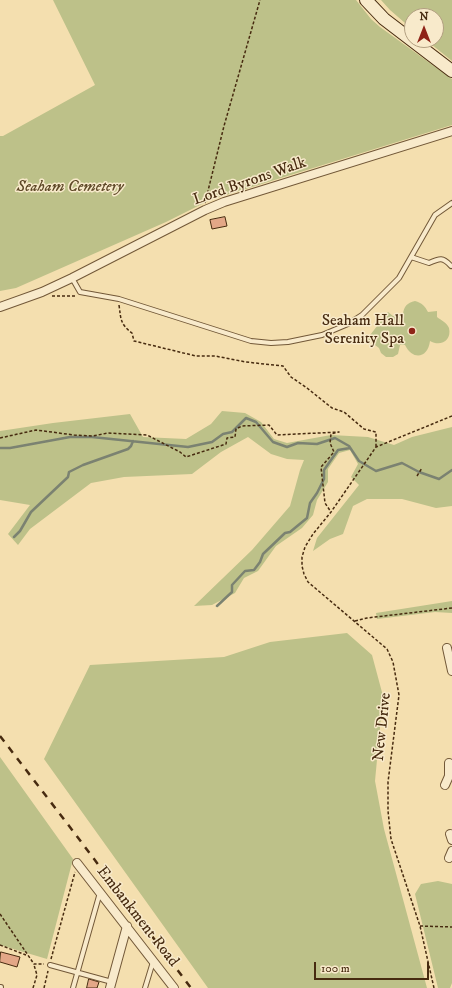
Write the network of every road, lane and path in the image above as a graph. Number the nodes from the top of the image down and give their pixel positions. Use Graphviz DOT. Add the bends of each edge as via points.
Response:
graph roads {
  1 [pos="260,0"];
  2 [pos="366,0"];
  3 [pos="452,71"];
  4 [pos="452,131"];
  5 [pos="452,203"];
  6 [pos="205,210"];
  7 [pos="411,258"];
  8 [pos="451,266"];
  9 [pos="72,278"];
  10 [pos="42,292"];
  11 [pos="79,296"];
  12 [pos="119,303"];
  13 [pos="0,307"];
  14 [pos="452,416"];
  15 [pos="0,438"];
  16 [pos="376,447"];
  17 [pos="422,468"];
  18 [pos="417,476"];
  19 [pos="331,512"];
  20 [pos="452,608"];
  21 [pos="355,621"];
  22 [pos="447,648"];
  23 [pos="452,668"];
  24 [pos="448,763"];
  25 [pos="451,777"];
  26 [pos="445,785"];
  27 [pos="77,864"];
  28 [pos="101,893"];
  29 [pos="0,914"];
  30 [pos="127,926"];
  31 [pos="420,926"];
  32 [pos="452,927"];
  33 [pos="0,945"];
  34 [pos="27,955"];
  35 [pos="154,962"];
  36 [pos="34,964"];
  37 [pos="50,965"];
  38 [pos="77,972"];
  39 [pos="111,985"];
  40 [pos="33,988"];
  41 [pos="44,988"];
  42 [pos="73,988"];
  43 [pos="145,988"];
  44 [pos="174,988"];
  45 [pos="434,988"];
  1 -- 6 [label="path" via="224,126 204,204"];
  2 -- 3 [label="main road" via="384,20"];
  4 -- 6 [label="street, Lord Byrons Walk" via="267,188"];
  5 -- 7 [label="lane" via="435,215"];
  6 -- 9 [label="street, Lord Byrons Walk"];
  7 -- 8 [label="lane" via="429,263 442,259"];
  7 -- 9 [label="lane" via="399,278 362,315 322,335 288,342 251,342 119,299 80,292"];
  9 -- 10 [label="street, Lord Byrons Walk"];
  10 -- 11 [label="path" via="48,297"];
  10 -- 13 [label="street, Lord Byrons Walk"];
  12 -- 16 [label="path" via="121,322 132,332 134,341 196,356 215,356 283,366 291,377 332,408 344,412 364,429 376,432"];
  14 -- 16 [label="path"];
  15 -- 19 [label="path" via="36,430 93,436 108,433 147,435 186,457 226,444 227,438 235,437 236,429 242,426 269,424 277,435 339,432 331,434 330,443 334,452 321,467 325,502"];
  16 -- 19 [label="path, New Drive"];
  17 -- 18 [label="path"];
  19 -- 21 [label="path, New Drive" via="305,547 302,566 308,582"];
  20 -- 21 [label="path"];
  21 -- 31 [label="path, New Drive" via="387,649 397,679 399,695 388,782 388,811 391,839"];
  22 -- 23 [label="street"];
  24 -- 25 [label="street"];
  25 -- 26 [label="street"];
  27 -- 28 [label="street, Embankment Road"];
  27 -- 37 [label="path"];
  28 -- 30 [label="street, Embankment Road"];
  28 -- 38 [label="lane"];
  29 -- 34 [label="path"];
  30 -- 35 [label="street, Embankment Road"];
  30 -- 39 [label="street"];
  31 -- 32 [label="path"];
  31 -- 45 [label="path, New Drive"];
  33 -- 34 [label="path"];
  34 -- 36 [label="path"];
  35 -- 43 [label="lane"];
  35 -- 44 [label="street, Embankment Road"];
  36 -- 37 [label="path"];
  36 -- 40 [label="path" via="37,975"];
  37 -- 38 [label="lane"];
  37 -- 41 [label="path"];
  38 -- 39 [label="lane"];
  38 -- 42 [label="lane"];
}
